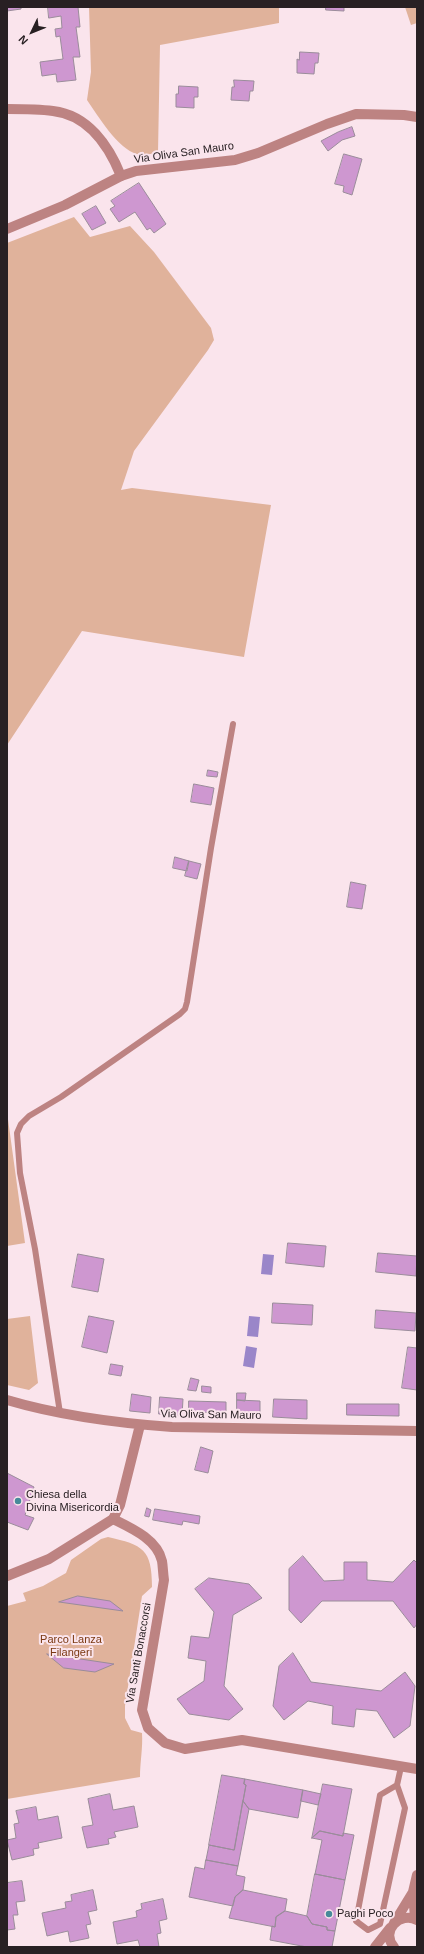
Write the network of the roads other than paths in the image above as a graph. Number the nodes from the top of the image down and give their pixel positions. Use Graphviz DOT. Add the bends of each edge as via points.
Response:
graph roads {
  1 [pos="7,109"];
  2 [pos="417,117"];
  3 [pos="121,176"];
  4 [pos="7,229"];
  5 [pos="233,724"];
  6 [pos="7,1400"];
  7 [pos="60,1413"];
  8 [pos="140,1425"];
  9 [pos="417,1431"];
  10 [pos="113,1519"];
  11 [pos="7,1576"];
  12 [pos="401,1767"];
  13 [pos="417,1769"];
  14 [pos="397,1785"];
  15 [pos="417,1875"];
  16 [pos="413,1892"];
  17 [pos="416,1920"];
  18 [pos="393,1925"];
  19 [pos="375,1947"];
  20 [pos="394,1947"];
  1 -- 3 [label="street" via="55,111 87,123 99,136"];
  2 -- 3 [label="street, Via Oliva San Mauro" via="356,114 235,160 136,171"];
  3 -- 4 [label="street, Via Oliva San Mauro" via="65,205"];
  5 -- 7 [label="lane" via="185,1009 61,1097 29,1116 17,1133 20,1173 35,1249"];
  6 -- 7 [label="street, Via Oliva San Mauro"];
  7 -- 8 [label="street, Via Oliva San Mauro"];
  8 -- 9 [label="street, Via Oliva San Mauro" via="180,1428"];
  8 -- 10 [label="street" via="120,1505"];
  10 -- 11 [label="street" via="49,1559"];
  10 -- 12 [label="street, Via Santi Bonaccorsi" via="153,1544 162,1560 164,1580 142,1710 148,1728 165,1743 185,1749 242,1740"];
  12 -- 13 [label="street, Via Santi Bonaccorsi"];
  12 -- 14 [label="lane"];
  14 -- 14 [label="lane" via="380,1795 356,1921 368,1930 380,1924 405,1808"];
  15 -- 16 [label="street"];
  16 -- 17 [label="street"];
  16 -- 18 [label="street"];
  17 -- 18 [label="street" via="404,1918"];
  18 -- 19 [label="street"];
  18 -- 20 [label="street" via="390,1939"];
}
